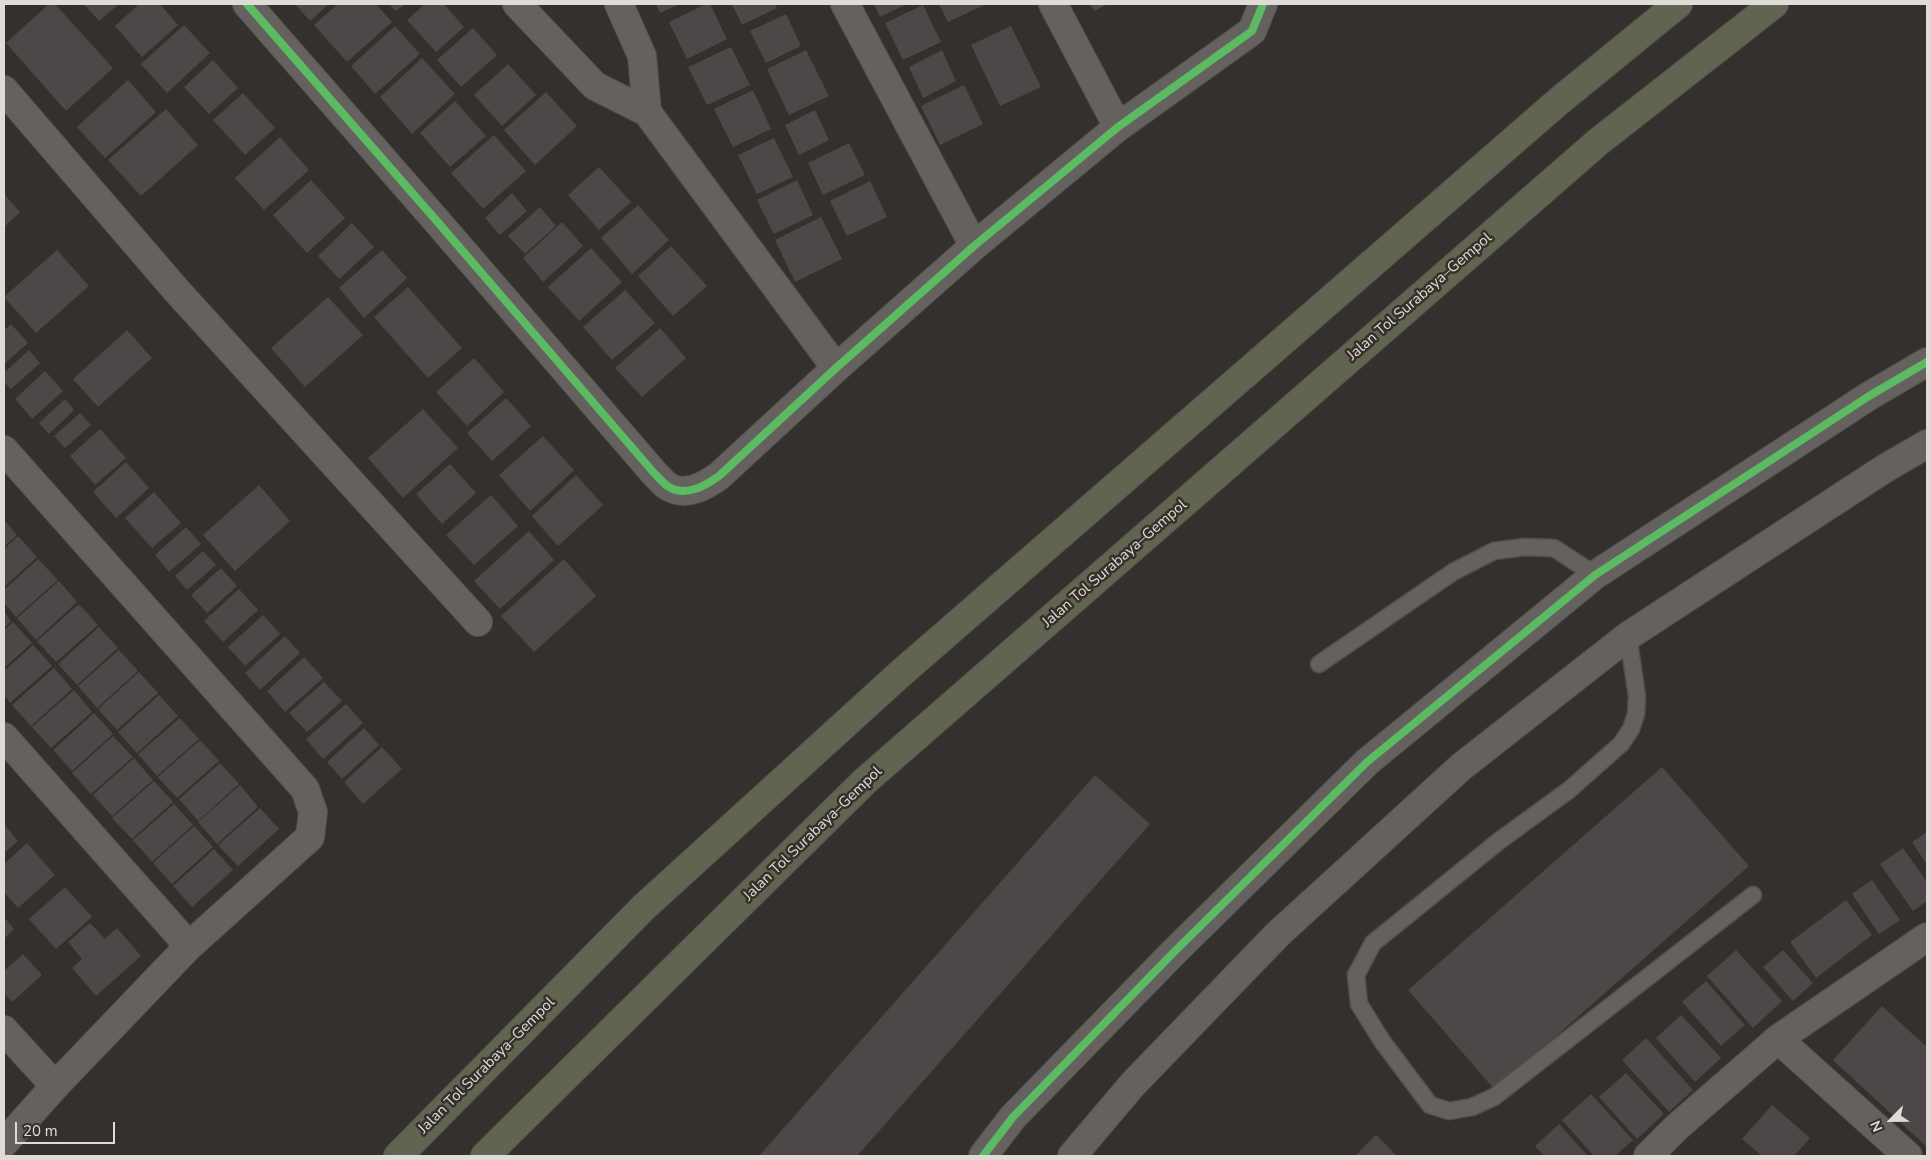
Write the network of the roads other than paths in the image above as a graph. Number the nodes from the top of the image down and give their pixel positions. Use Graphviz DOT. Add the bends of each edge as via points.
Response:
graph roads {
  1 [pos="247,4"];
  2 [pos="517,4"];
  3 [pos="619,4"];
  4 [pos="845,4"];
  5 [pos="1053,4"];
  6 [pos="1263,4"];
  7 [pos="1678,4"];
  8 [pos="1774,4"];
  9 [pos="4,90"];
  10 [pos="647,112"];
  11 [pos="1118,127"];
  12 [pos="974,246"];
  13 [pos="1927,362"];
  14 [pos="836,368"];
  15 [pos="1927,444"];
  16 [pos="4,450"];
  17 [pos="1595,575"];
  18 [pos="478,622"];
  19 [pos="1628,636"];
  20 [pos="1319,664"];
  21 [pos="4,737"];
  22 [pos="1753,895"];
  23 [pos="1927,937"];
  24 [pos="189,946"];
  25 [pos="4,1030"];
  26 [pos="1778,1039"];
  27 [pos="54,1086"];
  28 [pos="4,1143"];
  29 [pos="398,1156"];
  30 [pos="485,1156"];
  31 [pos="983,1156"];
  32 [pos="1072,1156"];
  33 [pos="1648,1156"];
  34 [pos="1908,1156"];
  1 -- 14 [label="street" via="670,488 690,491 719,476"];
  2 -- 10 [label="street" via="595,86"];
  3 -- 10 [label="street" via="642,56"];
  4 -- 12 [label="street"];
  5 -- 11 [label="street"];
  6 -- 11 [label="street" via="1252,31"];
  7 -- 29 [label="highway, Jalan Tol Surabaya–Gempol" via="1559,101 893,681 644,907"];
  8 -- 30 [label="highway, Jalan Tol Surabaya–Gempol" via="1598,142 865,782"];
  9 -- 18 [label="street" via="177,292"];
  10 -- 14 [label="street"];
  11 -- 12 [label="street"];
  12 -- 14 [label="street"];
  13 -- 17 [label="street" via="1869,396"];
  15 -- 19 [label="street"];
  16 -- 24 [label="street" via="305,789 312,812 310,837"];
  17 -- 20 [label="lane" via="1554,548 1494,551 1452,572"];
  17 -- 31 [label="street" via="1367,762 1013,1117"];
  19 -- 22 [label="lane" via="1637,696 1631,729 1620,744 1569,790 1499,841 1373,943 1356,975 1359,1004 1430,1105 1449,1111 1472,1106 1494,1097"];
  19 -- 32 [label="street" via="1461,767 1278,934 1133,1084"];
  21 -- 24 [label="street"];
  23 -- 26 [label="street"];
  24 -- 27 [label="street"];
  25 -- 27 [label="street"];
  26 -- 33 [label="street"];
  26 -- 34 [label="street"];
  27 -- 28 [label="street"];
}
